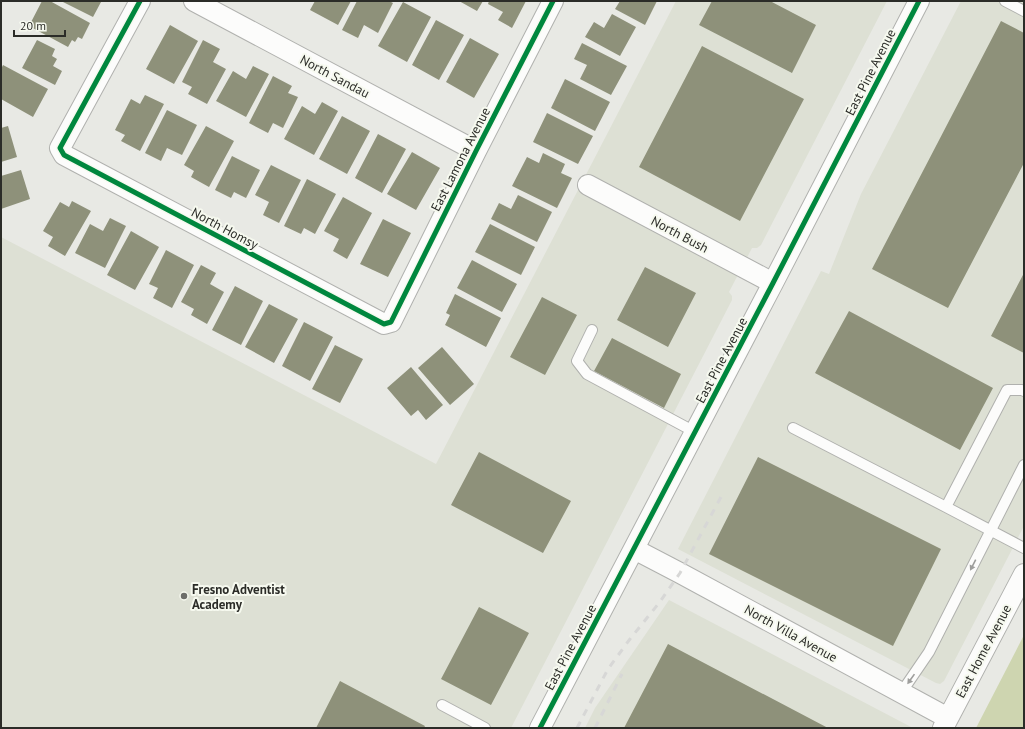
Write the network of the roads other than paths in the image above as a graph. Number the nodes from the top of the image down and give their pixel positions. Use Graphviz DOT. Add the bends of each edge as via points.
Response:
graph roads {
  1 [pos="140,1"];
  2 [pos="194,1"];
  3 [pos="554,1"];
  4 [pos="919,1"];
  5 [pos="1005,1"];
  6 [pos="1024,11"];
  7 [pos="476,151"];
  8 [pos="588,185"];
  9 [pos="773,283"];
  10 [pos="384,324"];
  11 [pos="592,330"];
  12 [pos="1024,391"];
  13 [pos="793,428"];
  14 [pos="695,432"];
  15 [pos="1024,465"];
  16 [pos="946,507"];
  17 [pos="990,530"];
  18 [pos="1024,548"];
  19 [pos="634,549"];
  20 [pos="1024,574"];
  21 [pos="901,693"];
  22 [pos="442,705"];
  23 [pos="945,723"];
  24 [pos="485,728"];
  25 [pos="540,728"];
  1 -- 10 [label="street, North Homsy" via="60,148 64,155"];
  2 -- 7 [label="street, North Sandau"];
  3 -- 7 [label="street, East Lamona Avenue"];
  4 -- 9 [label="street, East Pine Avenue"];
  5 -- 6 [label="lane"];
  7 -- 10 [label="street, East Lamona Avenue" via="391,322"];
  8 -- 9 [label="street, North Bush"];
  9 -- 14 [label="street, East Pine Avenue"];
  11 -- 14 [label="lane" via="577,361 587,374"];
  12 -- 16 [label="lane" via="1007,390"];
  13 -- 16 [label="lane"];
  14 -- 19 [label="street, East Pine Avenue"];
  15 -- 17 [label="lane"];
  16 -- 17 [label="lane"];
  17 -- 18 [label="lane"];
  17 -- 21 [label="lane, one-way" via="929,652"];
  19 -- 21 [label="street, North Villa Avenue"];
  19 -- 25 [label="street, East Pine Avenue"];
  20 -- 23 [label="street, East Home Avenue"];
  21 -- 23 [label="street, North Villa Avenue"];
  22 -- 24 [label="lane"];
}
